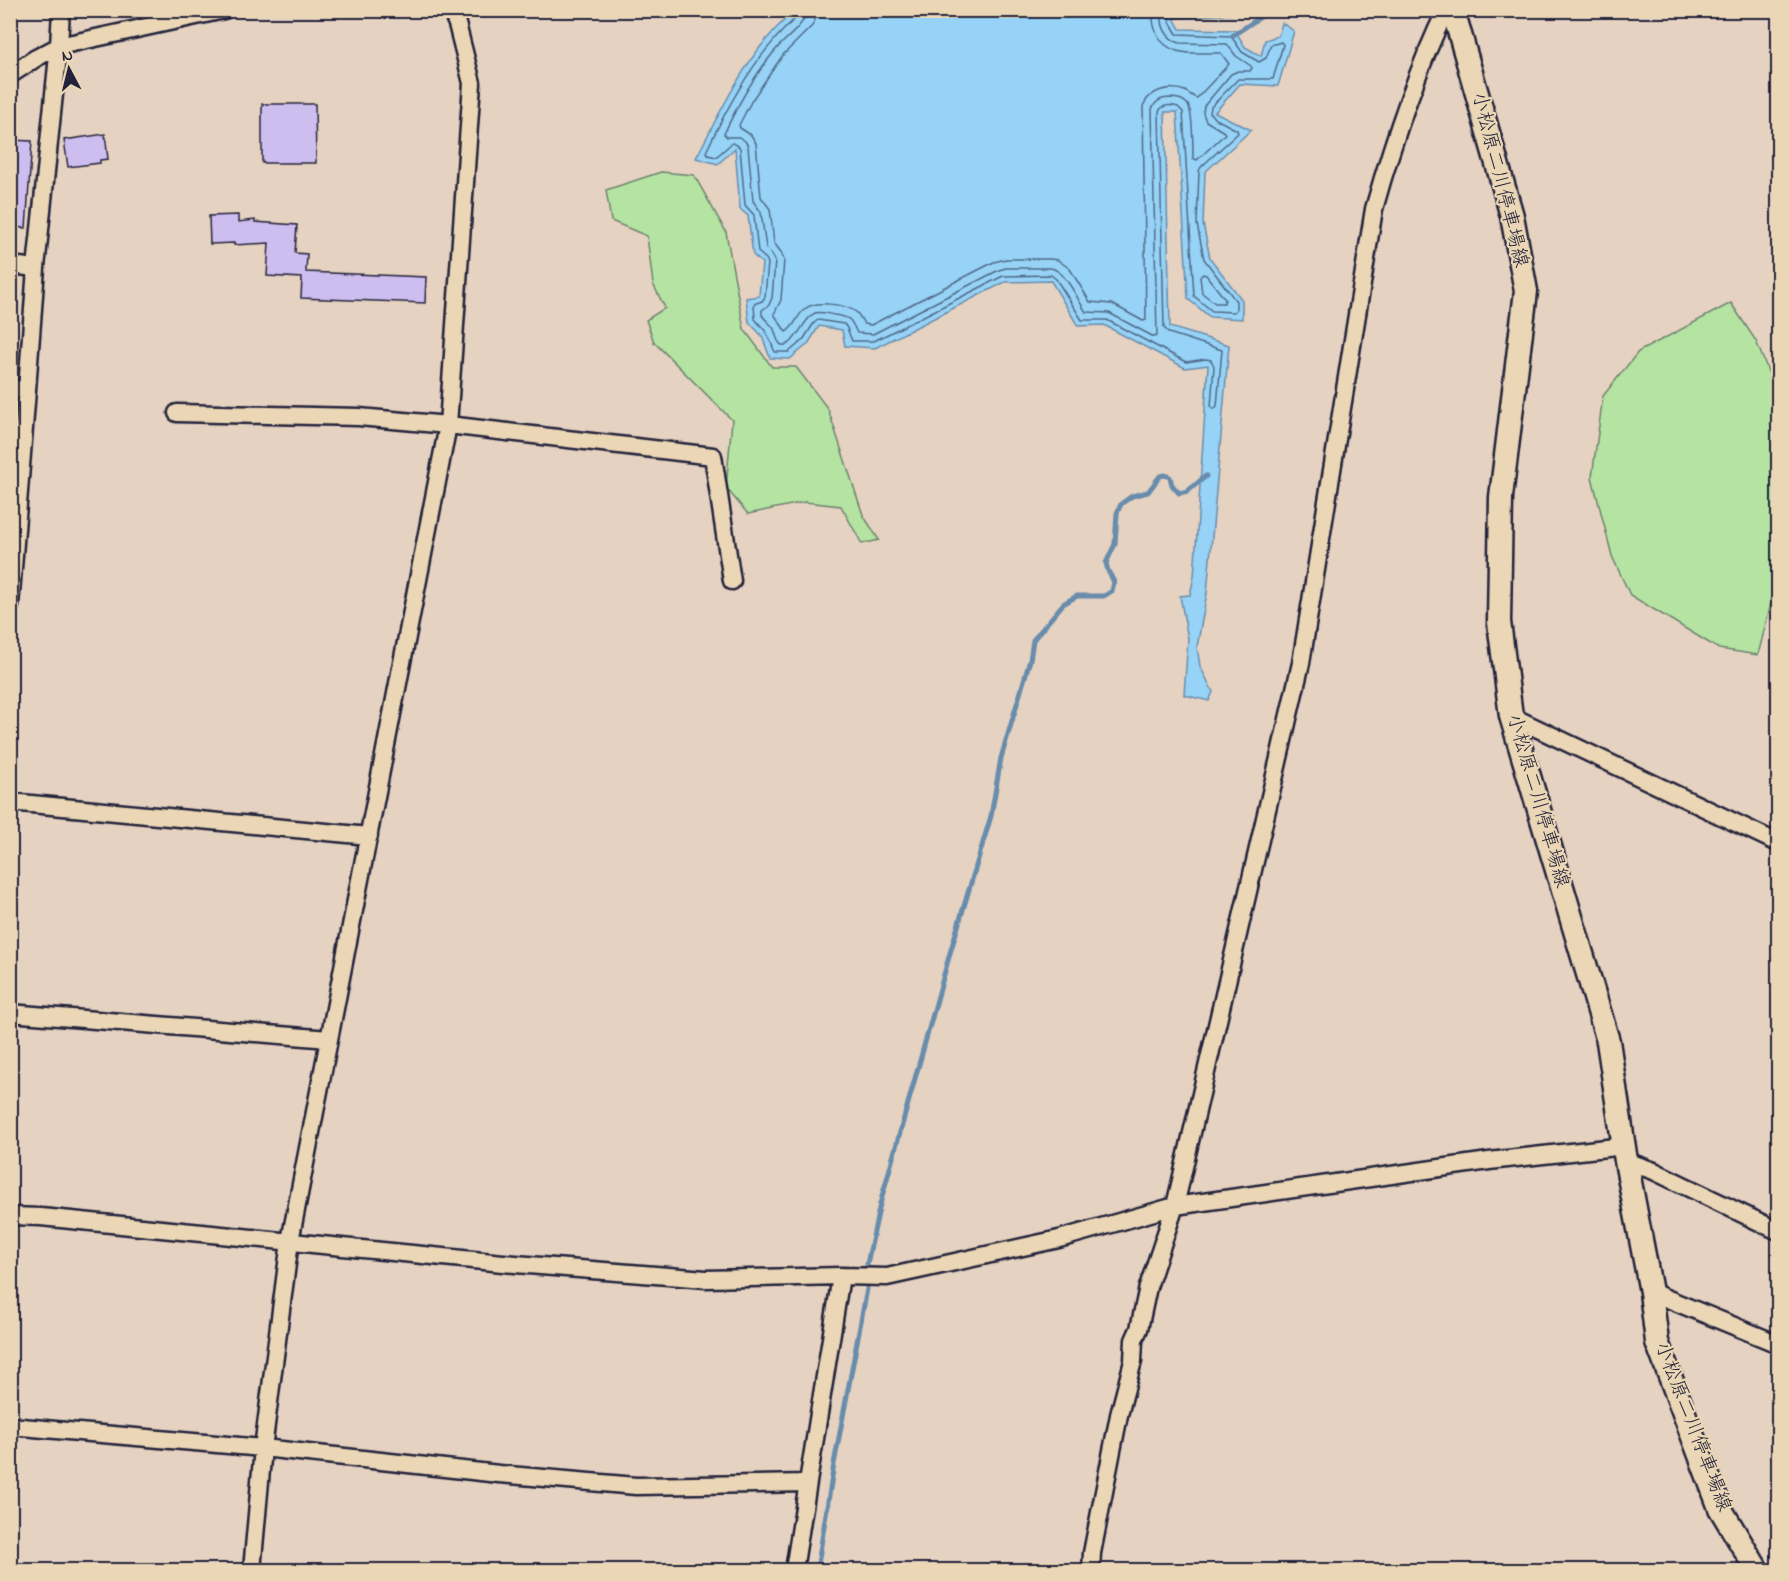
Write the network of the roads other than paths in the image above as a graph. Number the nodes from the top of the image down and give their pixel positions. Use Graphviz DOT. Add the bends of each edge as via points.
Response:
graph roads {
  1 [pos="61,10"];
  2 [pos="224,10"];
  3 [pos="451,10"];
  4 [pos="1453,12"];
  5 [pos="59,46"];
  6 [pos="10,75"];
  7 [pos="10,265"];
  8 [pos="36,268"];
  9 [pos="19,389"];
  10 [pos="177,412"];
  11 [pos="448,425"];
  12 [pos="732,581"];
  13 [pos="10,606"];
  14 [pos="1511,716"];
  15 [pos="10,802"];
  16 [pos="369,836"];
  17 [pos="1779,843"];
  18 [pos="10,1013"];
  19 [pos="329,1039"];
  20 [pos="1625,1154"];
  21 [pos="1175,1206"];
  22 [pos="10,1216"];
  23 [pos="1779,1231"];
  24 [pos="290,1240"];
  25 [pos="847,1276"];
  26 [pos="1651,1292"];
  27 [pos="1779,1344"];
  28 [pos="10,1426"];
  29 [pos="263,1448"];
  30 [pos="808,1483"];
  31 [pos="252,1570"];
  32 [pos="794,1570"];
  33 [pos="1091,1570"];
  34 [pos="1757,1570"];
  1 -- 5 [label="street"];
  2 -- 5 [label="street"];
  3 -- 11 [label="street" via="472,83"];
  4 -- 14 [label="main road, 小松原二川停車場線" via="1512,216 1526,291 1501,497 1499,622"];
  4 -- 21 [label="street" via="1429,45 1392,144 1374,209 1301,663"];
  5 -- 6 [label="street"];
  5 -- 8 [label="street"];
  7 -- 8 [label="street"];
  8 -- 9 [label="street"];
  9 -- 13 [label="street"];
  10 -- 11 [label="street" via="359,417"];
  11 -- 12 [label="street" via="713,456"];
  11 -- 16 [label="street"];
  14 -- 17 [label="street"];
  14 -- 20 [label="main road, 小松原二川停車場線" via="1608,1041"];
  15 -- 16 [label="street"];
  16 -- 19 [label="street"];
  18 -- 19 [label="street"];
  19 -- 24 [label="street"];
  20 -- 21 [label="street" via="1489,1161"];
  20 -- 23 [label="street"];
  20 -- 26 [label="main road, 小松原二川停車場線"];
  21 -- 25 [label="street" via="1059,1239 887,1277"];
  21 -- 33 [label="street" via="1134,1340"];
  22 -- 24 [label="street"];
  24 -- 25 [label="street" via="503,1263 706,1279"];
  24 -- 29 [label="street"];
  25 -- 30 [label="street"];
  26 -- 27 [label="street"];
  26 -- 34 [label="main road, 小松原二川停車場線" via="1658,1341 1720,1508"];
  28 -- 29 [label="street"];
  29 -- 30 [label="street" via="636,1486"];
  29 -- 31 [label="street"];
  30 -- 32 [label="street"];
}
